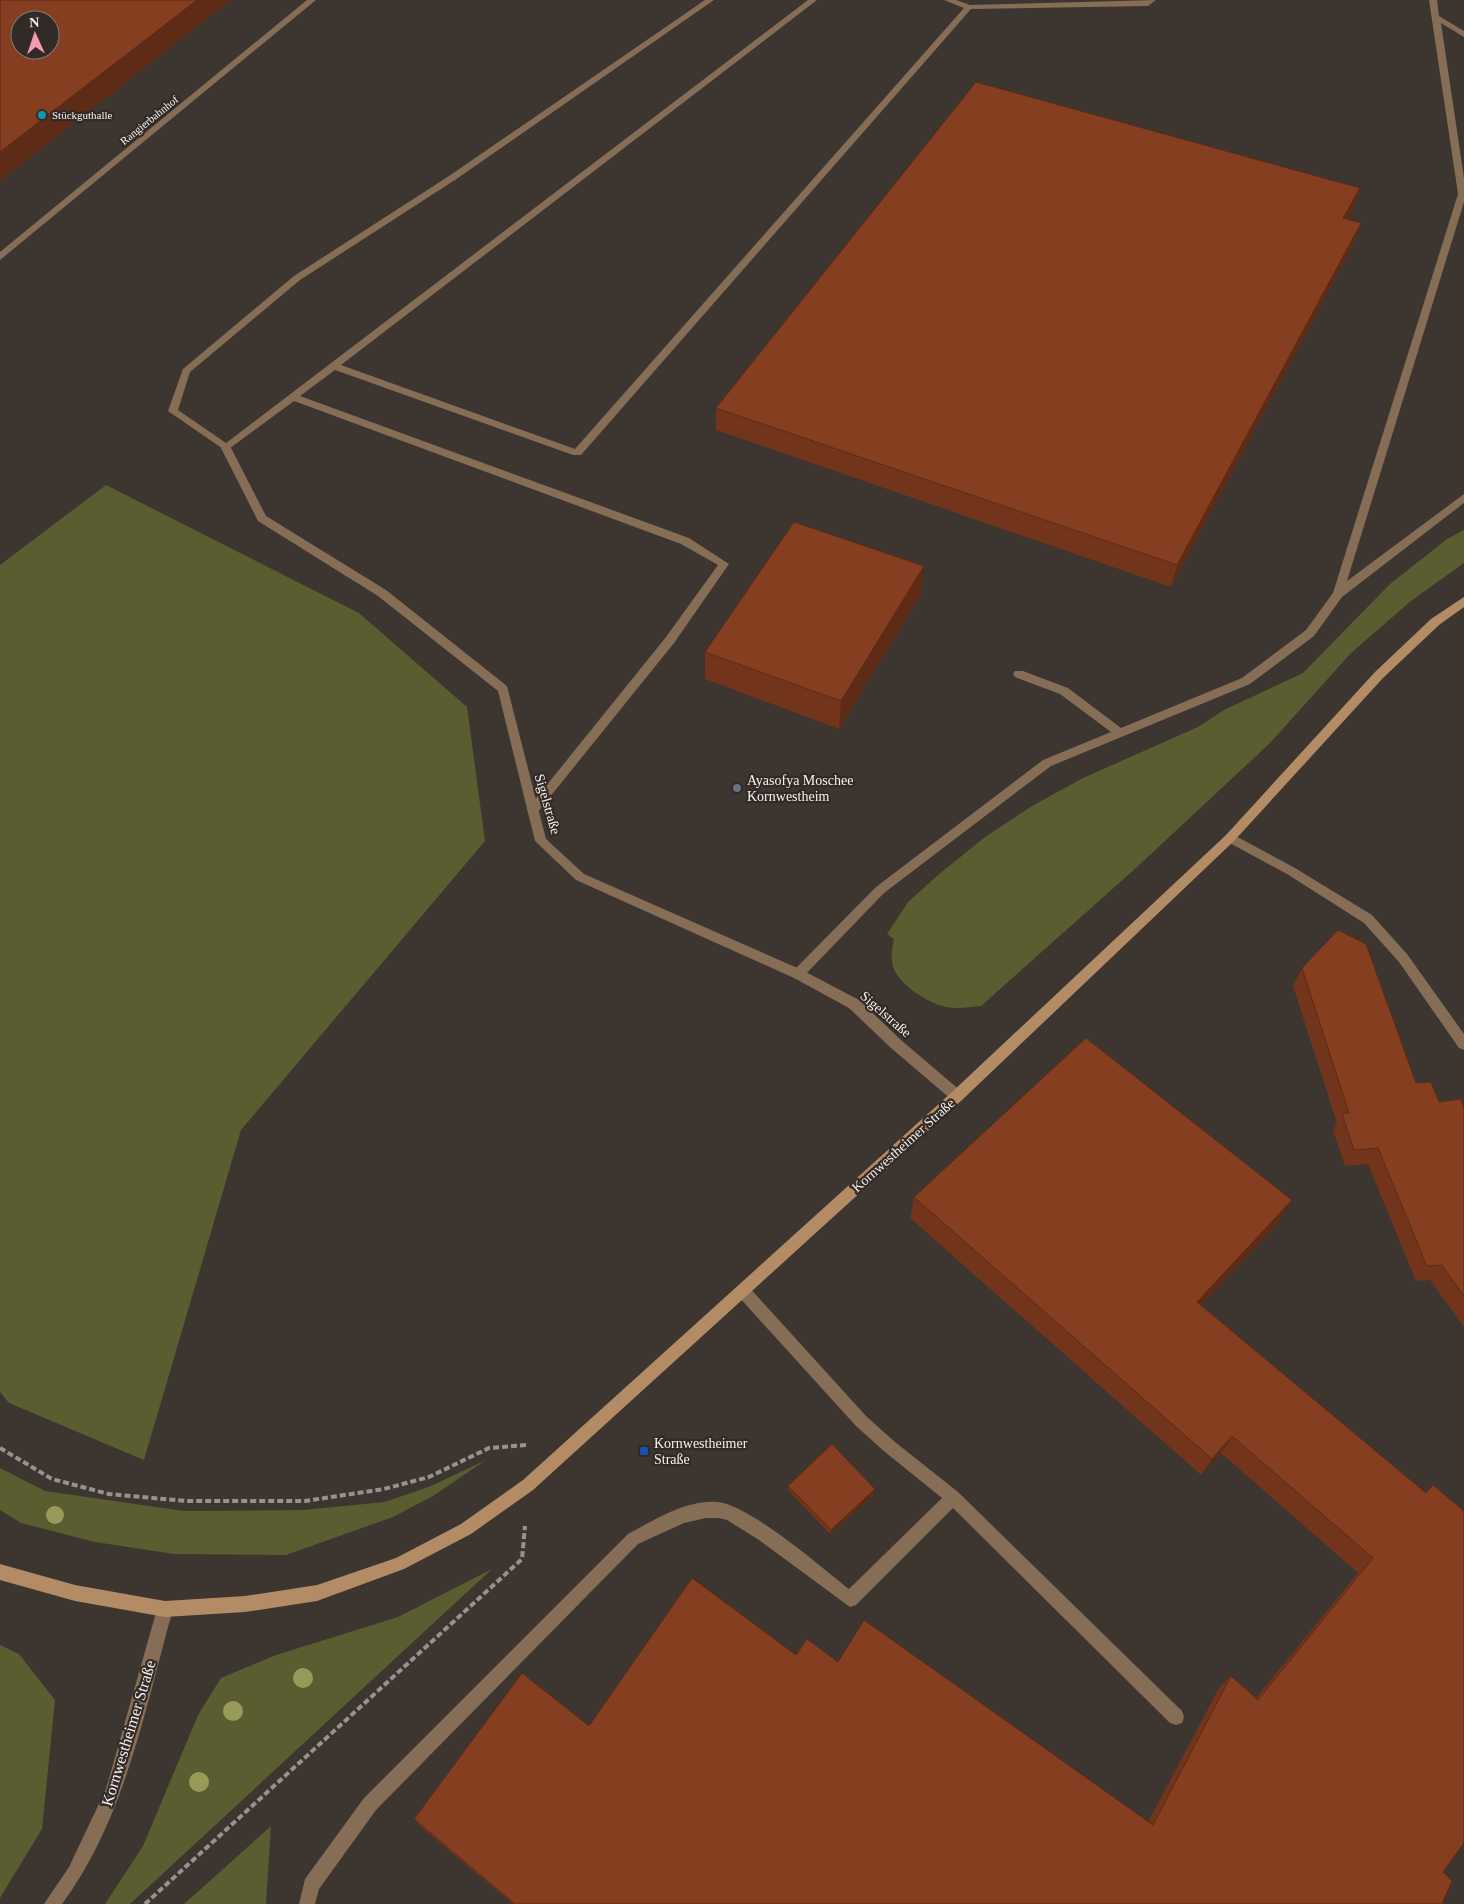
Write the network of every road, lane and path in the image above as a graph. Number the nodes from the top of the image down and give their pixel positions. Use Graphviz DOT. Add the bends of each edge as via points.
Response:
graph roads {
  1 [pos="312,0"];
  2 [pos="710,0"];
  3 [pos="814,0"];
  4 [pos="948,0"];
  5 [pos="1152,0"];
  6 [pos="1433,0"];
  7 [pos="969,7"];
  8 [pos="1436,17"];
  9 [pos="1464,35"];
  10 [pos="0,257"];
  11 [pos="335,366"];
  12 [pos="293,398"];
  13 [pos="226,448"];
  14 [pos="1464,498"];
  15 [pos="1338,594"];
  16 [pos="1464,601"];
  17 [pos="1018,674"];
  18 [pos="1119,732"];
  19 [pos="533,810"];
  20 [pos="1230,838"];
  21 [pos="798,974"];
  22 [pos="1464,1044"];
  23 [pos="957,1096"];
  24 [pos="743,1291"];
  25 [pos="574,1442"];
  26 [pos="0,1448"];
  27 [pos="528,1484"];
  28 [pos="953,1497"];
  29 [pos="0,1572"];
  30 [pos="164,1609"];
  31 [pos="1176,1718"];
  32 [pos="52,1904"];
  33 [pos="145,1904"];
  34 [pos="307,1904"];
  1 -- 10 [label="street, Rangierbahnhof"];
  2 -- 13 [label="street" via="452,178 297,278 186,371 173,412"];
  3 -- 11 [label="street"];
  4 -- 7 [label="street"];
  5 -- 7 [label="street" via="1148,4"];
  6 -- 8 [label="street"];
  7 -- 11 [label="street" via="577,453"];
  8 -- 9 [label="street"];
  8 -- 15 [label="street" via="1462,194"];
  11 -- 12 [label="street"];
  12 -- 13 [label="street"];
  12 -- 19 [label="street" via="685,541 724,564 670,640"];
  13 -- 19 [label="street, Sigelstraße" via="262,518 382,593 503,689"];
  14 -- 15 [label="street"];
  15 -- 18 [label="street" via="1310,633 1246,681"];
  16 -- 20 [label="main road, Kornwestheimer Straße" via="1435,622 1379,675"];
  17 -- 18 [label="street" via="1064,691"];
  18 -- 21 [label="street" via="1047,762 880,890"];
  19 -- 21 [label="street, Sigelstraße" via="541,841 580,877"];
  20 -- 22 [label="street" via="1368,919 1404,958"];
  20 -- 23 [label="main road, Kornwestheimer Straße"];
  21 -- 23 [label="street, Sigelstraße" via="854,1004"];
  23 -- 24 [label="main road, Kornwestheimer Straße"];
  24 -- 25 [label="main road, Kornwestheimer Straße"];
  24 -- 28 [label="street" via="861,1421"];
  25 -- 26 [label="path" via="488,1448 429,1477 384,1489 305,1502 186,1502 109,1494 52,1479"];
  25 -- 27 [label="main road, Kornwestheimer Straße"];
  27 -- 30 [label="main road, Kornwestheimer Straße" via="466,1529 399,1564 317,1593 245,1604"];
  27 -- 33 [label="path" via="522,1559"];
  28 -- 31 [label="street"];
  28 -- 34 [label="street" via="850,1599 752,1525 720,1510 681,1515 633,1539 370,1804 311,1885"];
  29 -- 30 [label="main road, Kornwestheimer Straße" via="75,1593"];
  30 -- 32 [label="street, Kornwestheimer Straße" via="114,1791 75,1873"];
}
